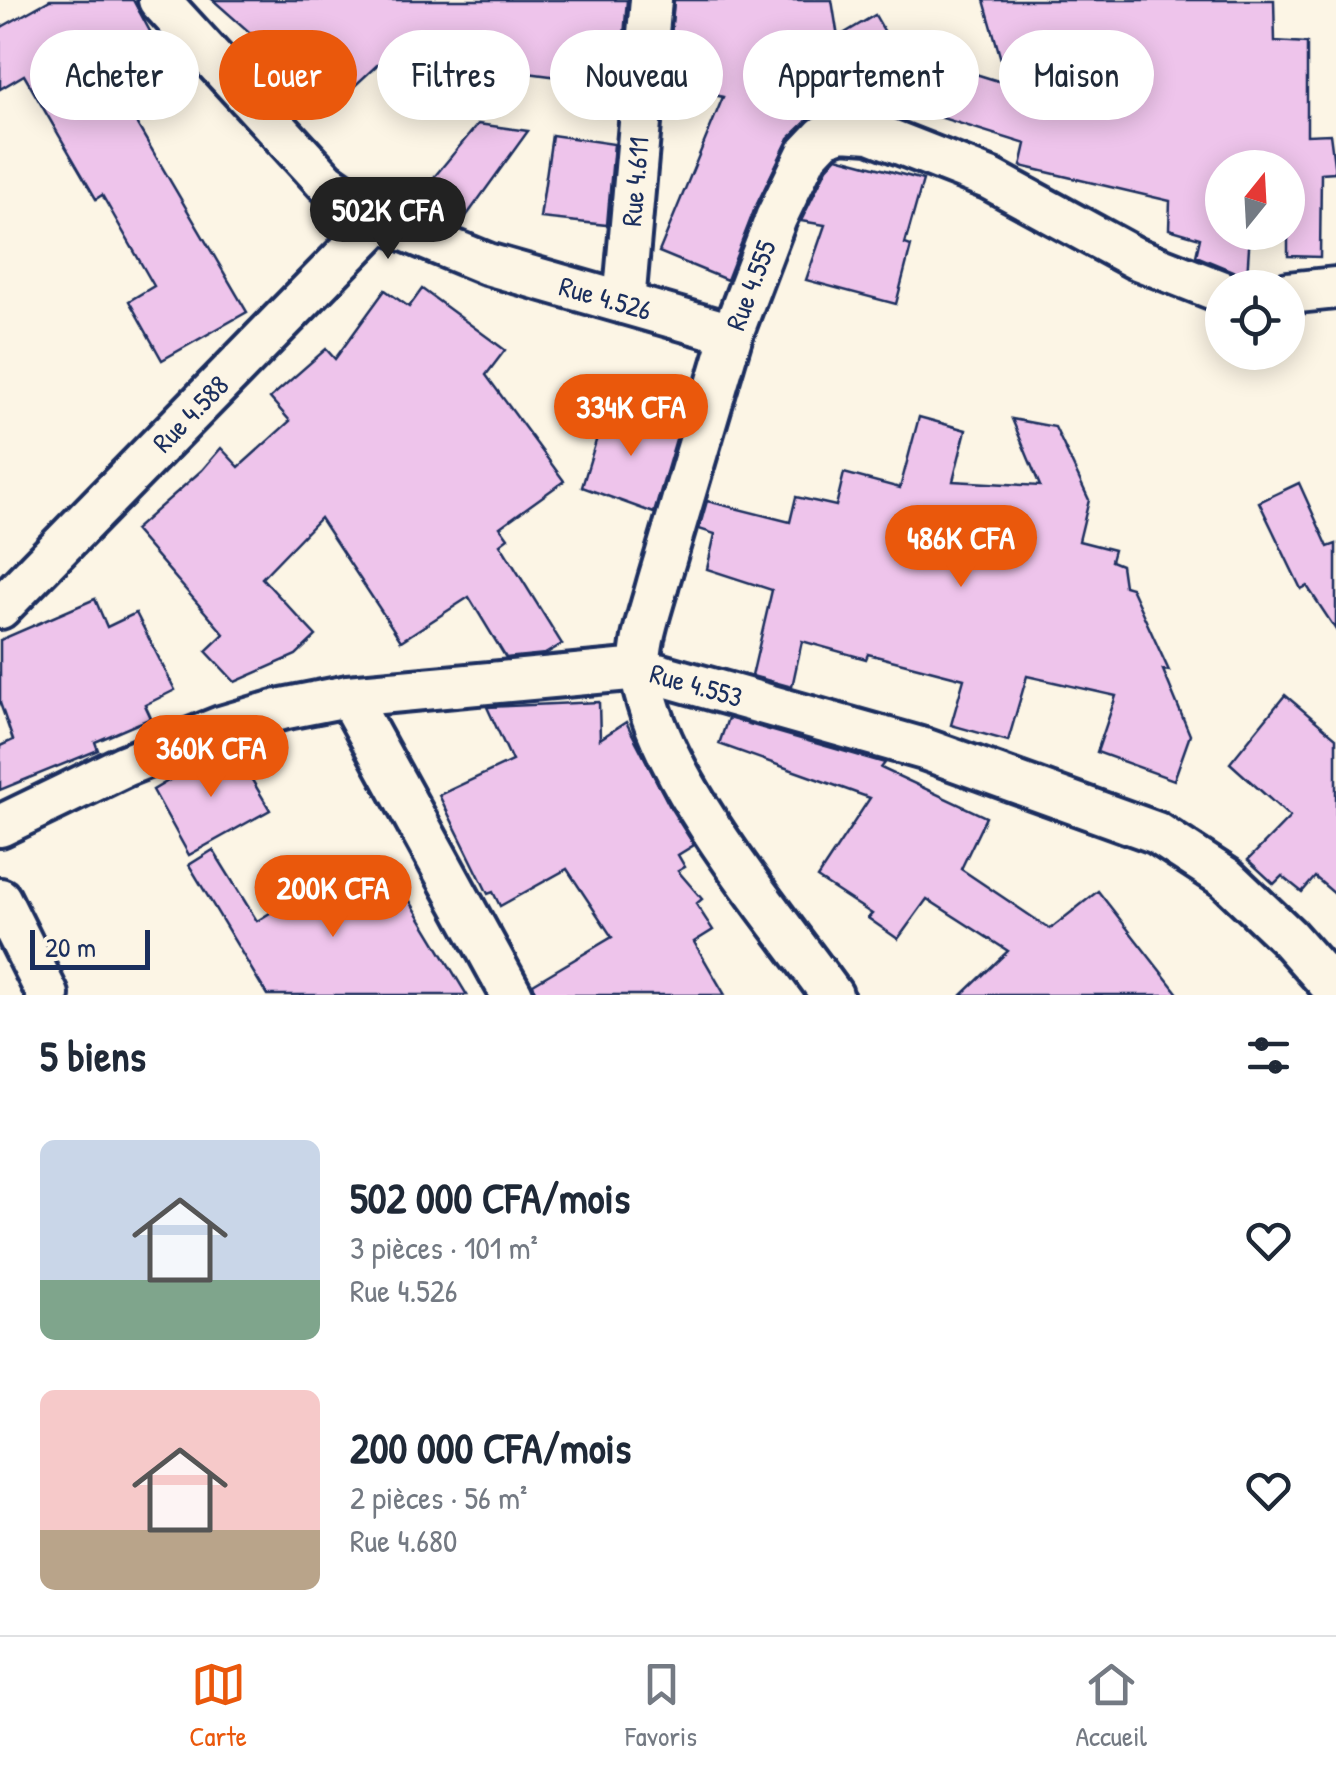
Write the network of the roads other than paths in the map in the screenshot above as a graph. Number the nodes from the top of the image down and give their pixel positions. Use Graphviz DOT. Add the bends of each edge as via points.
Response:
graph roads {
  1 [pos="160,0"];
  2 [pos="652,0"];
  3 [pos="380,220"];
  4 [pos="1205,285"];
  5 [pos="1336,288"];
  6 [pos="1305,291"];
  7 [pos="624,304"];
  8 [pos="732,334"];
  9 [pos="0,608"];
  10 [pos="640,669"];
  11 [pos="348,696"];
  12 [pos="0,826"];
  13 [pos="0,899"];
  14 [pos="1336,991"];
  15 [pos="48,995"];
  16 [pos="512,995"];
  17 [pos="832,995"];
  1 -- 3 [label="street, Rue 4.526" via="326,182"];
  2 -- 7 [label="street, Rue 4.611"];
  3 -- 7 [label="street, Rue 4.526" via="486,264"];
  3 -- 9 [label="street, Rue 4.588"];
  4 -- 8 [label="street, Rue 4.555" via="1134,258 990,179 870,132 842,130 824,136 807,154"];
  5 -- 6 [label="street"];
  7 -- 8 [label="street, Rue 4.526"];
  8 -- 10 [label="street, Rue 4.555" via="654,597"];
  10 -- 11 [label="street, Rue 4.553"];
  10 -- 14 [label="street, Rue 4.553" via="924,748 1157,833 1226,878"];
  10 -- 17 [label="street, Rue 4.555" via="654,720 705,820"];
  11 -- 12 [label="street, Rue 4.553" via="221,727"];
  11 -- 16 [label="street"];
  13 -- 15 [label="street"];
}
